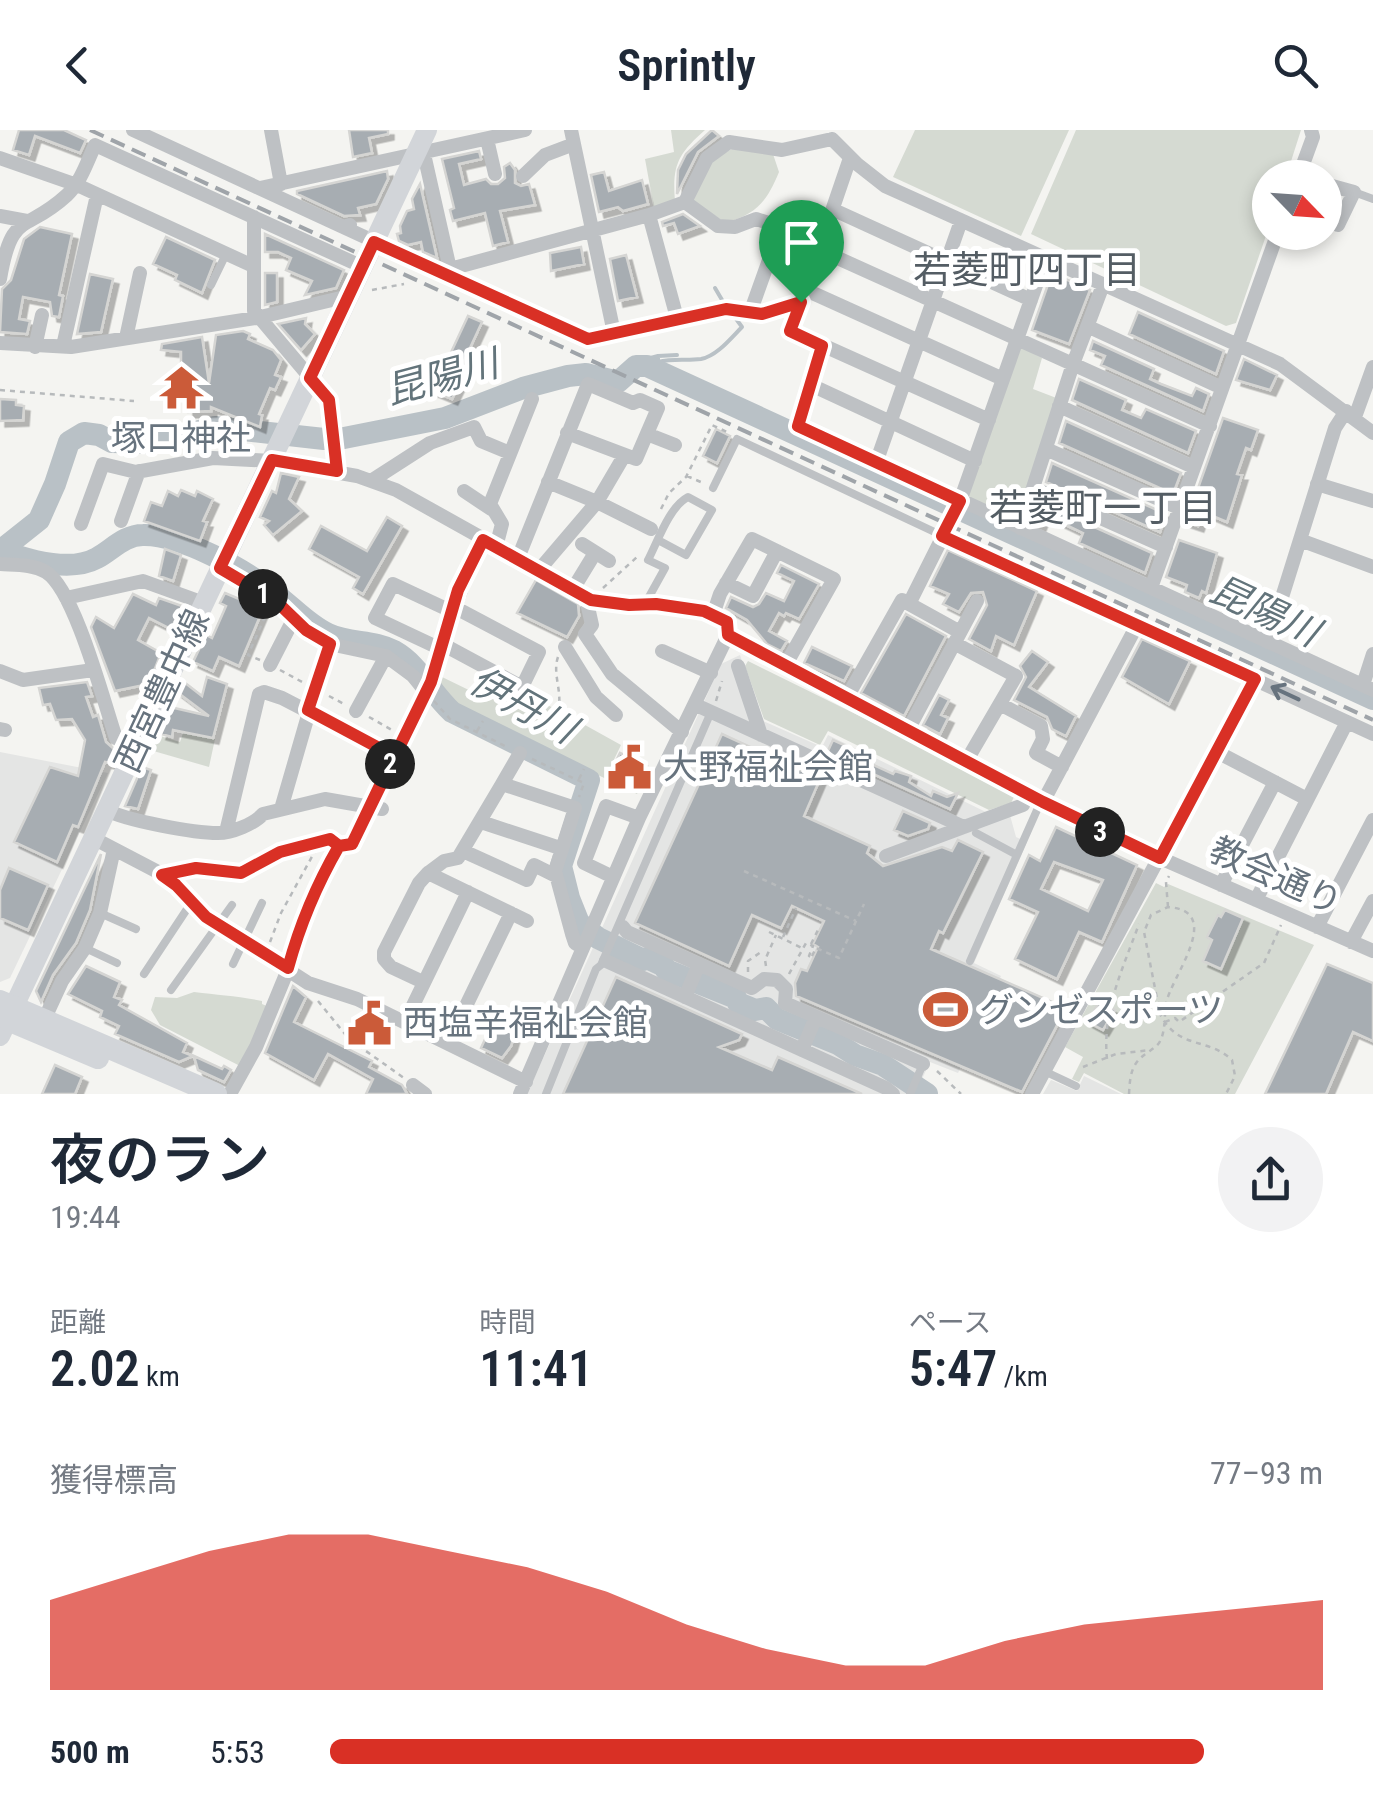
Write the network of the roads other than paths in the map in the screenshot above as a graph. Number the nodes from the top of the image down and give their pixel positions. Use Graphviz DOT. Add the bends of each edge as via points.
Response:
graph roads {
  1 [pos="133,130"];
  2 [pos="271,130"];
  3 [pos="428,130"];
  4 [pos="525,130"];
  5 [pos="1310,130"];
  6 [pos="834,134"];
  7 [pos="466,137"];
  8 [pos="572,137"];
  9 [pos="487,139"];
  10 [pos="420,156"];
  11 [pos="0,158"];
  12 [pos="850,158"];
  13 [pos="1307,160"];
  14 [pos="495,174"];
  15 [pos="523,176"];
  16 [pos="281,184"];
  17 [pos="76,185"];
  18 [pos="260,188"];
  19 [pos="1342,189"];
  20 [pos="1354,192"];
  21 [pos="98,195"];
  22 [pos="1373,199"];
  23 [pos="685,202"];
  24 [pos="834,210"];
  25 [pos="650,215"];
  26 [pos="0,216"];
  27 [pos="1342,217"];
  28 [pos="254,218"];
  29 [pos="27,220"];
  30 [pos="961,222"];
  31 [pos="593,231"];
  32 [pos="376,238"];
  33 [pos="820,250"];
  34 [pos="1272,250"];
  35 [pos="226,254"];
  36 [pos="1045,260"];
  37 [pos="947,261"];
  38 [pos="254,266"];
  39 [pos="363,267"];
  40 [pos="444,271"];
  41 [pos="140,272"];
  42 [pos="0,278"];
  43 [pos="211,286"];
  44 [pos="1102,286"];
  45 [pos="349,296"];
  46 [pos="803,296"];
  47 [pos="1031,300"];
  48 [pos="933,301"];
  49 [pos="750,313"];
  50 [pos="42,314"];
  51 [pos="256,318"];
  52 [pos="676,318"];
  53 [pos="1090,327"];
  54 [pos="614,332"];
  55 [pos="126,338"];
  56 [pos="1018,340"];
  57 [pos="0,343"];
  58 [pos="919,344"];
  59 [pos="63,346"];
  60 [pos="822,346"];
  61 [pos="1238,346"];
  62 [pos="35,347"];
  63 [pos="1073,364"];
  64 [pos="1373,367"];
  65 [pos="310,378"];
  66 [pos="1003,379"];
  67 [pos="904,382"];
  68 [pos="810,385"];
  69 [pos="1222,388"];
  70 [pos="532,399"];
  71 [pos="1060,406"];
  72 [pos="1351,414"];
  73 [pos="989,420"];
  74 [pos="890,422"];
  75 [pos="1210,426"];
  76 [pos="567,433"];
  77 [pos="1373,433"];
  78 [pos="647,434"];
  79 [pos="675,445"];
  80 [pos="1046,448"];
  81 [pos="510,453"];
  82 [pos="624,456"];
  83 [pos="272,460"];
  84 [pos="975,461"];
  85 [pos="876,463"];
  86 [pos="1192,467"];
  87 [pos="139,471"];
  88 [pos="337,471"];
  89 [pos="371,481"];
  90 [pos="548,482"];
  91 [pos="1318,484"];
  92 [pos="713,488"];
  93 [pos="1033,488"];
  94 [pos="464,490"];
  95 [pos="597,502"];
  96 [pos="1373,502"];
  97 [pos="958,506"];
  98 [pos="1179,508"];
  99 [pos="491,510"];
  100 [pos="122,520"];
  101 [pos="80,524"];
  102 [pos="1020,528"];
  103 [pos="655,535"];
  104 [pos="942,536"];
  105 [pos="1300,540"];
  106 [pos="490,543"];
  107 [pos="1166,547"];
  108 [pos="777,551"];
  109 [pos="518,558"];
  110 [pos="609,561"];
  111 [pos="0,564"];
  112 [pos="222,564"];
  113 [pos="1373,568"];
  114 [pos="538,570"];
  115 [pos="726,583"];
  116 [pos="1151,588"];
  117 [pos="573,589"];
  118 [pos="66,598"];
  119 [pos="591,600"];
  120 [pos="977,601"];
  121 [pos="204,603"];
  122 [pos="645,604"];
  123 [pos="908,604"];
  124 [pos="453,609"];
  125 [pos="713,616"];
  126 [pos="293,620"];
  127 [pos="1137,625"];
  128 [pos="728,635"];
  129 [pos="957,637"];
  130 [pos="1268,642"];
  131 [pos="330,644"];
  132 [pos="564,647"];
  133 [pos="443,648"];
  134 [pos="662,651"];
  135 [pos="1373,654"];
  136 [pos="386,656"];
  137 [pos="270,665"];
  138 [pos="738,666"];
  139 [pos="785,666"];
  140 [pos="93,670"];
  141 [pos="0,671"];
  142 [pos="717,675"];
  143 [pos="1255,679"];
  144 [pos="623,683"];
  145 [pos="429,687"];
  146 [pos="1368,688"];
  147 [pos="846,700"];
  148 [pos="1000,704"];
  149 [pos="308,710"];
  150 [pos="705,710"];
  151 [pos="356,711"];
  152 [pos="1346,722"];
  153 [pos="908,730"];
  154 [pos="682,732"];
  155 [pos="1373,734"];
  156 [pos="761,735"];
  157 [pos="136,748"];
  158 [pos="1217,752"];
  159 [pos="520,754"];
  160 [pos="394,756"];
  161 [pos="968,760"];
  162 [pos="1062,767"];
  163 [pos="1275,782"];
  164 [pos="502,784"];
  165 [pos="1307,799"];
  166 [pos="1042,802"];
  167 [pos="1023,805"];
  168 [pos="376,807"];
  169 [pos="280,809"];
  170 [pos="106,810"];
  171 [pos="639,818"];
  172 [pos="1373,820"];
  173 [pos="481,822"];
  174 [pos="970,830"];
  175 [pos="226,832"];
  176 [pos="93,838"];
  177 [pos="339,846"];
  178 [pos="560,848"];
  179 [pos="114,849"];
  180 [pos="463,852"];
  181 [pos="1017,855"];
  182 [pos="886,856"];
  183 [pos="1160,858"];
  184 [pos="428,873"];
  185 [pos="556,876"];
  186 [pos="613,877"];
  187 [pos="1221,884"];
  188 [pos="468,892"];
  189 [pos="1256,900"];
  190 [pos="1373,901"];
  191 [pos="192,902"];
  192 [pos="262,903"];
  193 [pos="232,905"];
  194 [pos="100,912"];
  195 [pos="511,913"];
  196 [pos="527,921"];
  197 [pos="220,926"];
  198 [pos="1317,927"];
  199 [pos="136,929"];
  200 [pos="619,930"];
  201 [pos="244,942"];
  202 [pos="1352,942"];
  203 [pos="584,945"];
  204 [pos="86,948"];
  205 [pos="1373,951"];
  206 [pos="606,957"];
  207 [pos="970,960"];
  208 [pos="117,963"];
  209 [pos="233,964"];
  210 [pos="699,964"];
  211 [pos="288,968"];
  212 [pos="144,974"];
  213 [pos="423,982"];
  214 [pos="172,990"];
  215 [pos="685,997"];
  216 [pos="4,1016"];
  217 [pos="816,1017"];
  218 [pos="46,1018"];
  219 [pos="405,1022"];
  220 [pos="448,1044"];
  221 [pos="802,1050"];
  222 [pos="920,1070"];
  223 [pos="1044,1071"];
  224 [pos="1076,1086"];
  225 [pos="523,1088"];
  226 [pos="182,1094"];
  227 [pos="216,1094"];
  228 [pos="230,1094"];
  229 [pos="546,1094"];
  230 [pos="893,1094"];
  231 [pos="910,1094"];
  232 [pos="1032,1094"];
  1 -- 18 [label="street"];
  2 -- 16 [label="street"];
  3 -- 10 [label="main road, 西宮豊中線"];
  4 -- 9 [label="street"];
  5 -- 13 [label="street"];
  6 -- 12 [label="street"];
  6 -- 23 [label="street" via="782,150 729,142 706,158"];
  7 -- 9 [label="street"];
  7 -- 10 [label="street"];
  8 -- 15 [label="street"];
  8 -- 31 [label="street"];
  9 -- 14 [label="street"];
  10 -- 16 [label="street"];
  10 -- 32 [label="main road, 西宮豊中線"];
  10 -- 40 [label="street"];
  11 -- 17 [label="street"];
  12 -- 24 [label="street"];
  12 -- 30 [label="street" via="885,186"];
  16 -- 18 [label="street"];
  17 -- 21 [label="street"];
  17 -- 28 [label="street" via="95,145"];
  17 -- 29 [label="street"];
  18 -- 32 [label="street"];
  19 -- 20 [label="street"];
  20 -- 22 [label="lane"];
  20 -- 27 [label="street"];
  21 -- 35 [label="street"];
  21 -- 59 [label="street"];
  23 -- 25 [label="street"];
  23 -- 49 [label="street" via="718,226 756,219 780,232"];
  24 -- 33 [label="street"];
  24 -- 37 [label="street"];
  25 -- 31 [label="street"];
  25 -- 52 [label="street"];
  26 -- 29 [label="street"];
  28 -- 38 [label="street"];
  28 -- 39 [label="street"];
  29 -- 42 [label="street" via="7,244"];
  30 -- 36 [label="street"];
  30 -- 37 [label="street"];
  31 -- 40 [label="street"];
  31 -- 54 [label="street"];
  32 -- 39 [label="main road, 西宮豊中線"];
  32 -- 40 [label="street"];
  33 -- 46 [label="street"];
  33 -- 48 [label="street"];
  34 -- 61 [label="street"];
  35 -- 38 [label="street"];
  35 -- 43 [label="lane"];
  36 -- 44 [label="street"];
  36 -- 47 [label="street"];
  37 -- 47 [label="street"];
  37 -- 48 [label="street"];
  38 -- 51 [label="street"];
  39 -- 45 [label="main road, 西宮豊中線"];
  40 -- 54 [label="street" via="588,339"];
  41 -- 55 [label="street"];
  44 -- 53 [label="street"];
  44 -- 61 [label="street"];
  45 -- 51 [label="street"];
  45 -- 65 [label="main road, 西宮豊中線"];
  46 -- 49 [label="street" via="773,312"];
  46 -- 58 [label="street"];
  46 -- 60 [label="street" via="790,331"];
  47 -- 56 [label="street"];
  48 -- 56 [label="street"];
  48 -- 58 [label="street"];
  49 -- 52 [label="street" via="726,309"];
  50 -- 62 [label="street"];
  51 -- 55 [label="street"];
  51 -- 65 [label="street"];
  52 -- 54 [label="street"];
  53 -- 63 [label="street"];
  53 -- 69 [label="street"];
  55 -- 59 [label="street"];
  56 -- 63 [label="street"];
  56 -- 66 [label="street"];
  57 -- 62 [label="street"];
  58 -- 66 [label="street"];
  58 -- 67 [label="street"];
  59 -- 62 [label="street"];
  60 -- 67 [label="street"];
  60 -- 68 [label="street"];
  61 -- 69 [label="street"];
  61 -- 72 [label="street" via="1294,372"];
  63 -- 71 [label="street"];
  63 -- 75 [label="street"];
  64 -- 72 [label="street"];
  65 -- 83 [label="main road, 西宮豊中線"];
  65 -- 88 [label="street" via="329,400"];
  66 -- 73 [label="street"];
  67 -- 73 [label="street"];
  67 -- 74 [label="street"];
  68 -- 74 [label="street"];
  68 -- 85 [label="street" via="798,426"];
  69 -- 75 [label="street"];
  70 -- 81 [label="street"];
  71 -- 80 [label="street"];
  71 -- 86 [label="street"];
  72 -- 77 [label="street"];
  72 -- 91 [label="street" via="1335,428"];
  73 -- 84 [label="street"];
  74 -- 84 [label="street"];
  74 -- 85 [label="street"];
  75 -- 86 [label="street"];
  76 -- 78 [label="street" via="588,384 658,408"];
  76 -- 82 [label="street"];
  76 -- 90 [label="street"];
  78 -- 79 [label="street"];
  78 -- 82 [label="street" via="636,459"];
  80 -- 93 [label="street"];
  80 -- 98 [label="street"];
  81 -- 89 [label="street" via="481,441 474,428 430,443"];
  81 -- 99 [label="street"];
  82 -- 95 [label="street"];
  83 -- 87 [label="street" via="213,458"];
  83 -- 88 [label="street"];
  83 -- 112 [label="main road, 西宮豊中線"];
  84 -- 97 [label="street"];
  85 -- 97 [label="street"];
  86 -- 98 [label="street"];
  87 -- 100 [label="street"];
  87 -- 101 [label="street" via="103,464"];
  88 -- 89 [label="street"];
  89 -- 106 [label="street"];
  90 -- 95 [label="street"];
  90 -- 109 [label="street"];
  91 -- 96 [label="street"];
  91 -- 105 [label="street"];
  92 -- 104 [label="lane" via="736,439"];
  93 -- 102 [label="street"];
  93 -- 107 [label="street"];
  94 -- 99 [label="street"];
  95 -- 103 [label="street"];
  95 -- 114 [label="street"];
  97 -- 102 [label="street"];
  97 -- 104 [label="street"];
  98 -- 107 [label="street"];
  99 -- 106 [label="street" via="502,524"];
  102 -- 116 [label="street"];
  103 -- 103 [label="lane" via="686,555 712,510 682,498"];
  103 -- 122 [label="lane" via="648,560 665,568"];
  104 -- 123 [label="street"];
  104 -- 127 [label="street"];
  105 -- 113 [label="street"];
  105 -- 130 [label="street"];
  106 -- 109 [label="street"];
  106 -- 124 [label="street"];
  107 -- 116 [label="street"];
  108 -- 115 [label="street" via="752,539"];
  108 -- 115 [label="street" via="753,596"];
  108 -- 139 [label="street" via="834,578"];
  109 -- 114 [label="street"];
  110 -- 117 [label="street" via="588,548"];
  111 -- 118 [label="street" via="44,570"];
  112 -- 121 [label="main road, 西宮豊中線"];
  112 -- 126 [label="street"];
  114 -- 117 [label="street"];
  115 -- 125 [label="street"];
  116 -- 130 [label="street"];
  117 -- 119 [label="street"];
  118 -- 121 [label="street" via="143,581"];
  118 -- 140 [label="street"];
  119 -- 122 [label="street"];
  119 -- 144 [label="street" via="592,625 585,634"];
  120 -- 129 [label="street"];
  121 -- 157 [label="main road, 西宮豊中線"];
  122 -- 125 [label="street"];
  123 -- 129 [label="street"];
  123 -- 147 [label="street" via="902,600"];
  124 -- 133 [label="street"];
  124 -- 133 [label="street" via="394,584 374,618"];
  124 -- 133 [label="street" via="539,652 522,687"];
  125 -- 128 [label="street" via="727,622"];
  126 -- 131 [label="street"];
  126 -- 137 [label="street"];
  127 -- 143 [label="street"];
  127 -- 162 [label="street"];
  128 -- 139 [label="street, 教会通り"];
  128 -- 142 [label="street"];
  129 -- 148 [label="street" via="1016,676"];
  129 -- 153 [label="street"];
  130 -- 146 [label="street"];
  131 -- 136 [label="street"];
  131 -- 149 [label="street"];
  132 -- 144 [label="street" via="611,710"];
  133 -- 145 [label="street"];
  134 -- 142 [label="street"];
  135 -- 146 [label="street"];
  136 -- 145 [label="street"];
  136 -- 151 [label="street"];
  138 -- 156 [label="street"];
  139 -- 147 [label="street, 教会通り"];
  140 -- 141 [label="street" via="24,680"];
  140 -- 157 [label="street" via="116,738"];
  142 -- 150 [label="street"];
  152 -- 143 [label="street, one-way"];
  143 -- 158 [label="street"];
  144 -- 154 [label="street"];
  145 -- 160 [label="street"];
  147 -- 153 [label="street, 教会通り"];
  148 -- 161 [label="street"];
  148 -- 162 [label="street" via="1040,726 1036,752"];
  149 -- 160 [label="street"];
  149 -- 169 [label="street"];
  149 -- 175 [label="street" via="258,694"];
  150 -- 154 [label="street"];
  150 -- 156 [label="street"];
  150 -- 200 [label="lane"];
  152 -- 155 [label="street"];
  152 -- 165 [label="street"];
  153 -- 161 [label="street, 教会通り"];
  154 -- 171 [label="street"];
  156 -- 174 [label="street"];
  157 -- 170 [label="main road, 西宮豊中線"];
  158 -- 163 [label="street"];
  158 -- 183 [label="street"];
  159 -- 164 [label="street"];
  160 -- 168 [label="street"];
  161 -- 166 [label="street, 教会通り"];
  162 -- 166 [label="street"];
  163 -- 165 [label="street"];
  163 -- 187 [label="street"];
  164 -- 173 [label="street"];
  164 -- 178 [label="street" via="575,808"];
  165 -- 189 [label="street"];
  166 -- 181 [label="lane"];
  166 -- 183 [label="street, 教会通り"];
  167 -- 174 [label="street"];
  168 -- 169 [label="street" via="325,800"];
  168 -- 177 [label="street" via="352,844"];
  169 -- 175 [label="street"];
  170 -- 175 [label="street"];
  170 -- 176 [label="main road, 西宮豊中線"];
  171 -- 186 [label="street"];
  171 -- 186 [label="street" via="606,806 584,863"];
  172 -- 198 [label="street"];
  173 -- 178 [label="street"];
  173 -- 180 [label="street"];
  174 -- 181 [label="lane"];
  174 -- 182 [label="street"];
  176 -- 179 [label="street"];
  176 -- 216 [label="main road, 西宮豊中線"];
  178 -- 185 [label="street"];
  179 -- 191 [label="street" via="162,875"];
  179 -- 194 [label="street"];
  180 -- 184 [label="street"];
  180 -- 185 [label="street" via="526,880 534,866"];
  181 -- 207 [label="lane"];
  183 -- 187 [label="street, 教会通り"];
  183 -- 223 [label="street"];
  184 -- 188 [label="street"];
  184 -- 213 [label="street" via="384,952 391,967"];
  185 -- 203 [label="street" via="572,934"];
  186 -- 203 [label="street"];
  187 -- 189 [label="street, 教会通り"];
  188 -- 195 [label="street"];
  188 -- 213 [label="street"];
  189 -- 198 [label="street, 教会通り"];
  190 -- 202 [label="street"];
  191 -- 197 [label="street"];
  191 -- 212 [label="lane"];
  192 -- 201 [label="lane"];
  193 -- 197 [label="lane"];
  194 -- 199 [label="lane"];
  194 -- 204 [label="street"];
  195 -- 196 [label="street"];
  195 -- 220 [label="street"];
  197 -- 201 [label="street"];
  197 -- 214 [label="lane"];
  198 -- 202 [label="street, 教会通り"];
  200 -- 206 [label="lane"];
  200 -- 210 [label="street"];
  201 -- 209 [label="lane"];
  201 -- 211 [label="street"];
  202 -- 205 [label="street, 教会通り"];
  203 -- 225 [label="street"];
  204 -- 208 [label="lane"];
  204 -- 218 [label="street"];
  206 -- 215 [label="street"];
  206 -- 229 [label="lane"];
  210 -- 215 [label="street"];
  210 -- 217 [label="street" via="752,988 777,980 785,1003"];
  211 -- 219 [label="street"];
  211 -- 228 [label="street"];
  213 -- 219 [label="street"];
  215 -- 221 [label="street"];
  216 -- 218 [label="main road"];
  216 -- 226 [label="main road"];
  217 -- 221 [label="street"];
  217 -- 222 [label="street"];
  218 -- 227 [label="main road"];
  219 -- 220 [label="street"];
  220 -- 225 [label="street"];
  221 -- 230 [label="street"];
  222 -- 231 [label="lane"];
  223 -- 224 [label="lane"];
  223 -- 232 [label="street"];
}
